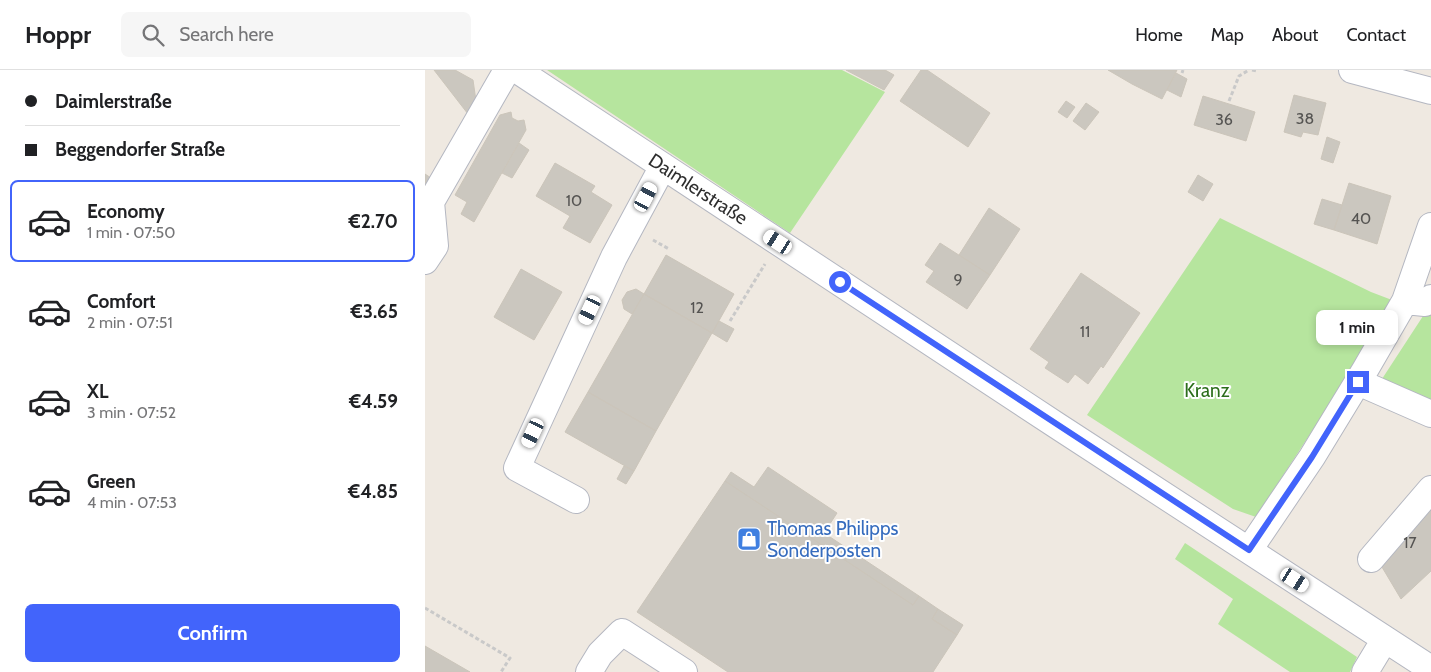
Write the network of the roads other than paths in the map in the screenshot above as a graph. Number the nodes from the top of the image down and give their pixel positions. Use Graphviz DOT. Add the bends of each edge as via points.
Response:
graph roads {
  1 [pos="507,70"];
  2 [pos="517,70"];
  3 [pos="1352,70"];
  4 [pos="1431,91"];
  5 [pos="663,166"];
  6 [pos="1431,226"];
  7 [pos="425,261"];
  8 [pos="1431,298"];
  9 [pos="1405,301"];
  10 [pos="1358,382"];
  11 [pos="1431,414"];
  12 [pos="1431,489"];
  13 [pos="576,500"];
  14 [pos="1249,550"];
  15 [pos="1371,559"];
  16 [pos="1385,639"];
  17 [pos="1431,668"];
  18 [pos="589,672"];
  19 [pos="684,672"];
  20 [pos="1365,672"];
  1 -- 7 [label="street" via="431,202 435,246"];
  2 -- 5 [label="street, Daimlerstraße"];
  3 -- 4 [label="street"];
  5 -- 13 [label="street" via="614,257 517,468"];
  5 -- 14 [label="street, Daimlerstraße"];
  6 -- 9 [label="street"];
  8 -- 9 [label="street" via="1425,302"];
  9 -- 10 [label="street"];
  10 -- 11 [label="street"];
  10 -- 14 [label="street"];
  12 -- 15 [label="street"];
  14 -- 16 [label="street, Daimlerstraße"];
  16 -- 17 [label="street, Daimlerstraße"];
  16 -- 20 [label="street"];
  18 -- 19 [label="street" via="599,654 622,632"];
}
